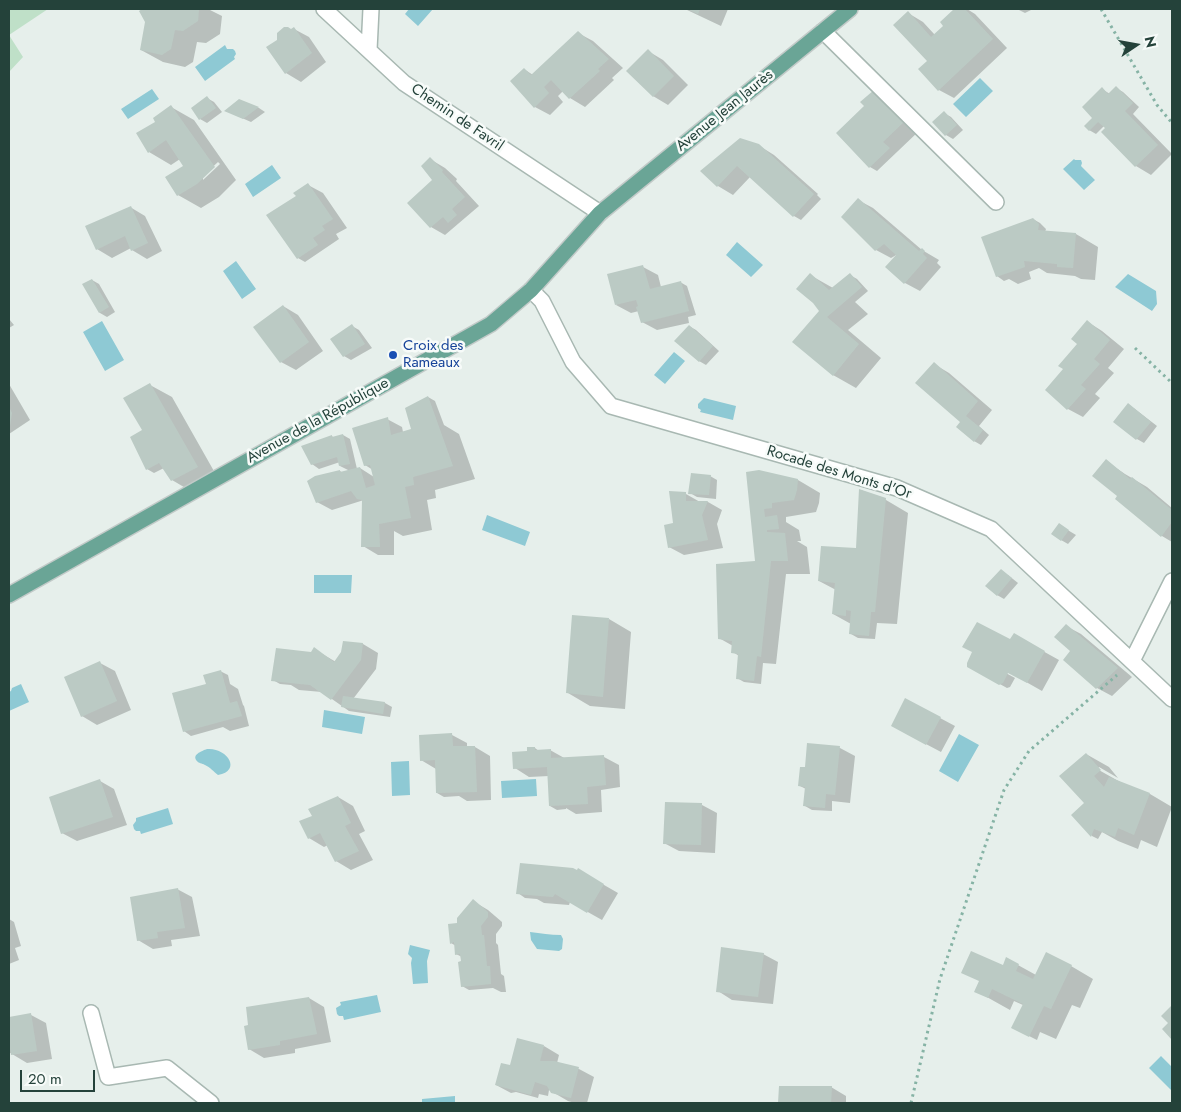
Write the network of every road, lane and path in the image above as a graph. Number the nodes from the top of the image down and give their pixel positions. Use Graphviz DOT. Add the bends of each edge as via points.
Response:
graph roads {
  1 [pos="324,9"];
  2 [pos="371,9"];
  3 [pos="850,9"];
  4 [pos="1101,9"];
  5 [pos="823,31"];
  6 [pos="369,50"];
  7 [pos="1172,124"];
  8 [pos="996,202"];
  9 [pos="600,213"];
  10 [pos="531,290"];
  11 [pos="1135,348"];
  12 [pos="1172,382"];
  13 [pos="1172,581"];
  14 [pos="9,595"];
  15 [pos="1132,662"];
  16 [pos="1172,699"];
  17 [pos="91,1013"];
  18 [pos="211,1103"];
  19 [pos="911,1103"];
  1 -- 6 [label="street, Chemin de Favril"];
  2 -- 6 [label="street"];
  3 -- 5 [label="main road, Avenue Jean Jaurès"];
  4 -- 7 [label="path" via="1157,105"];
  5 -- 8 [label="street"];
  5 -- 9 [label="main road, Avenue Jean Jaurès"];
  6 -- 9 [label="street, Chemin de Favril" via="404,83"];
  9 -- 10 [label="main road, Avenue de la République"];
  10 -- 14 [label="main road, Avenue de la République" via="491,324"];
  10 -- 15 [label="street, Rocade des Monts d'Or" via="542,301 573,362 612,406 897,488 991,529"];
  11 -- 12 [label="path"];
  13 -- 15 [label="street"];
  15 -- 16 [label="street, Rocade des Monts d'Or"];
  15 -- 19 [label="path" via="1029,751 1004,790 940,979"];
  17 -- 18 [label="street" via="108,1077 167,1068"];
}
